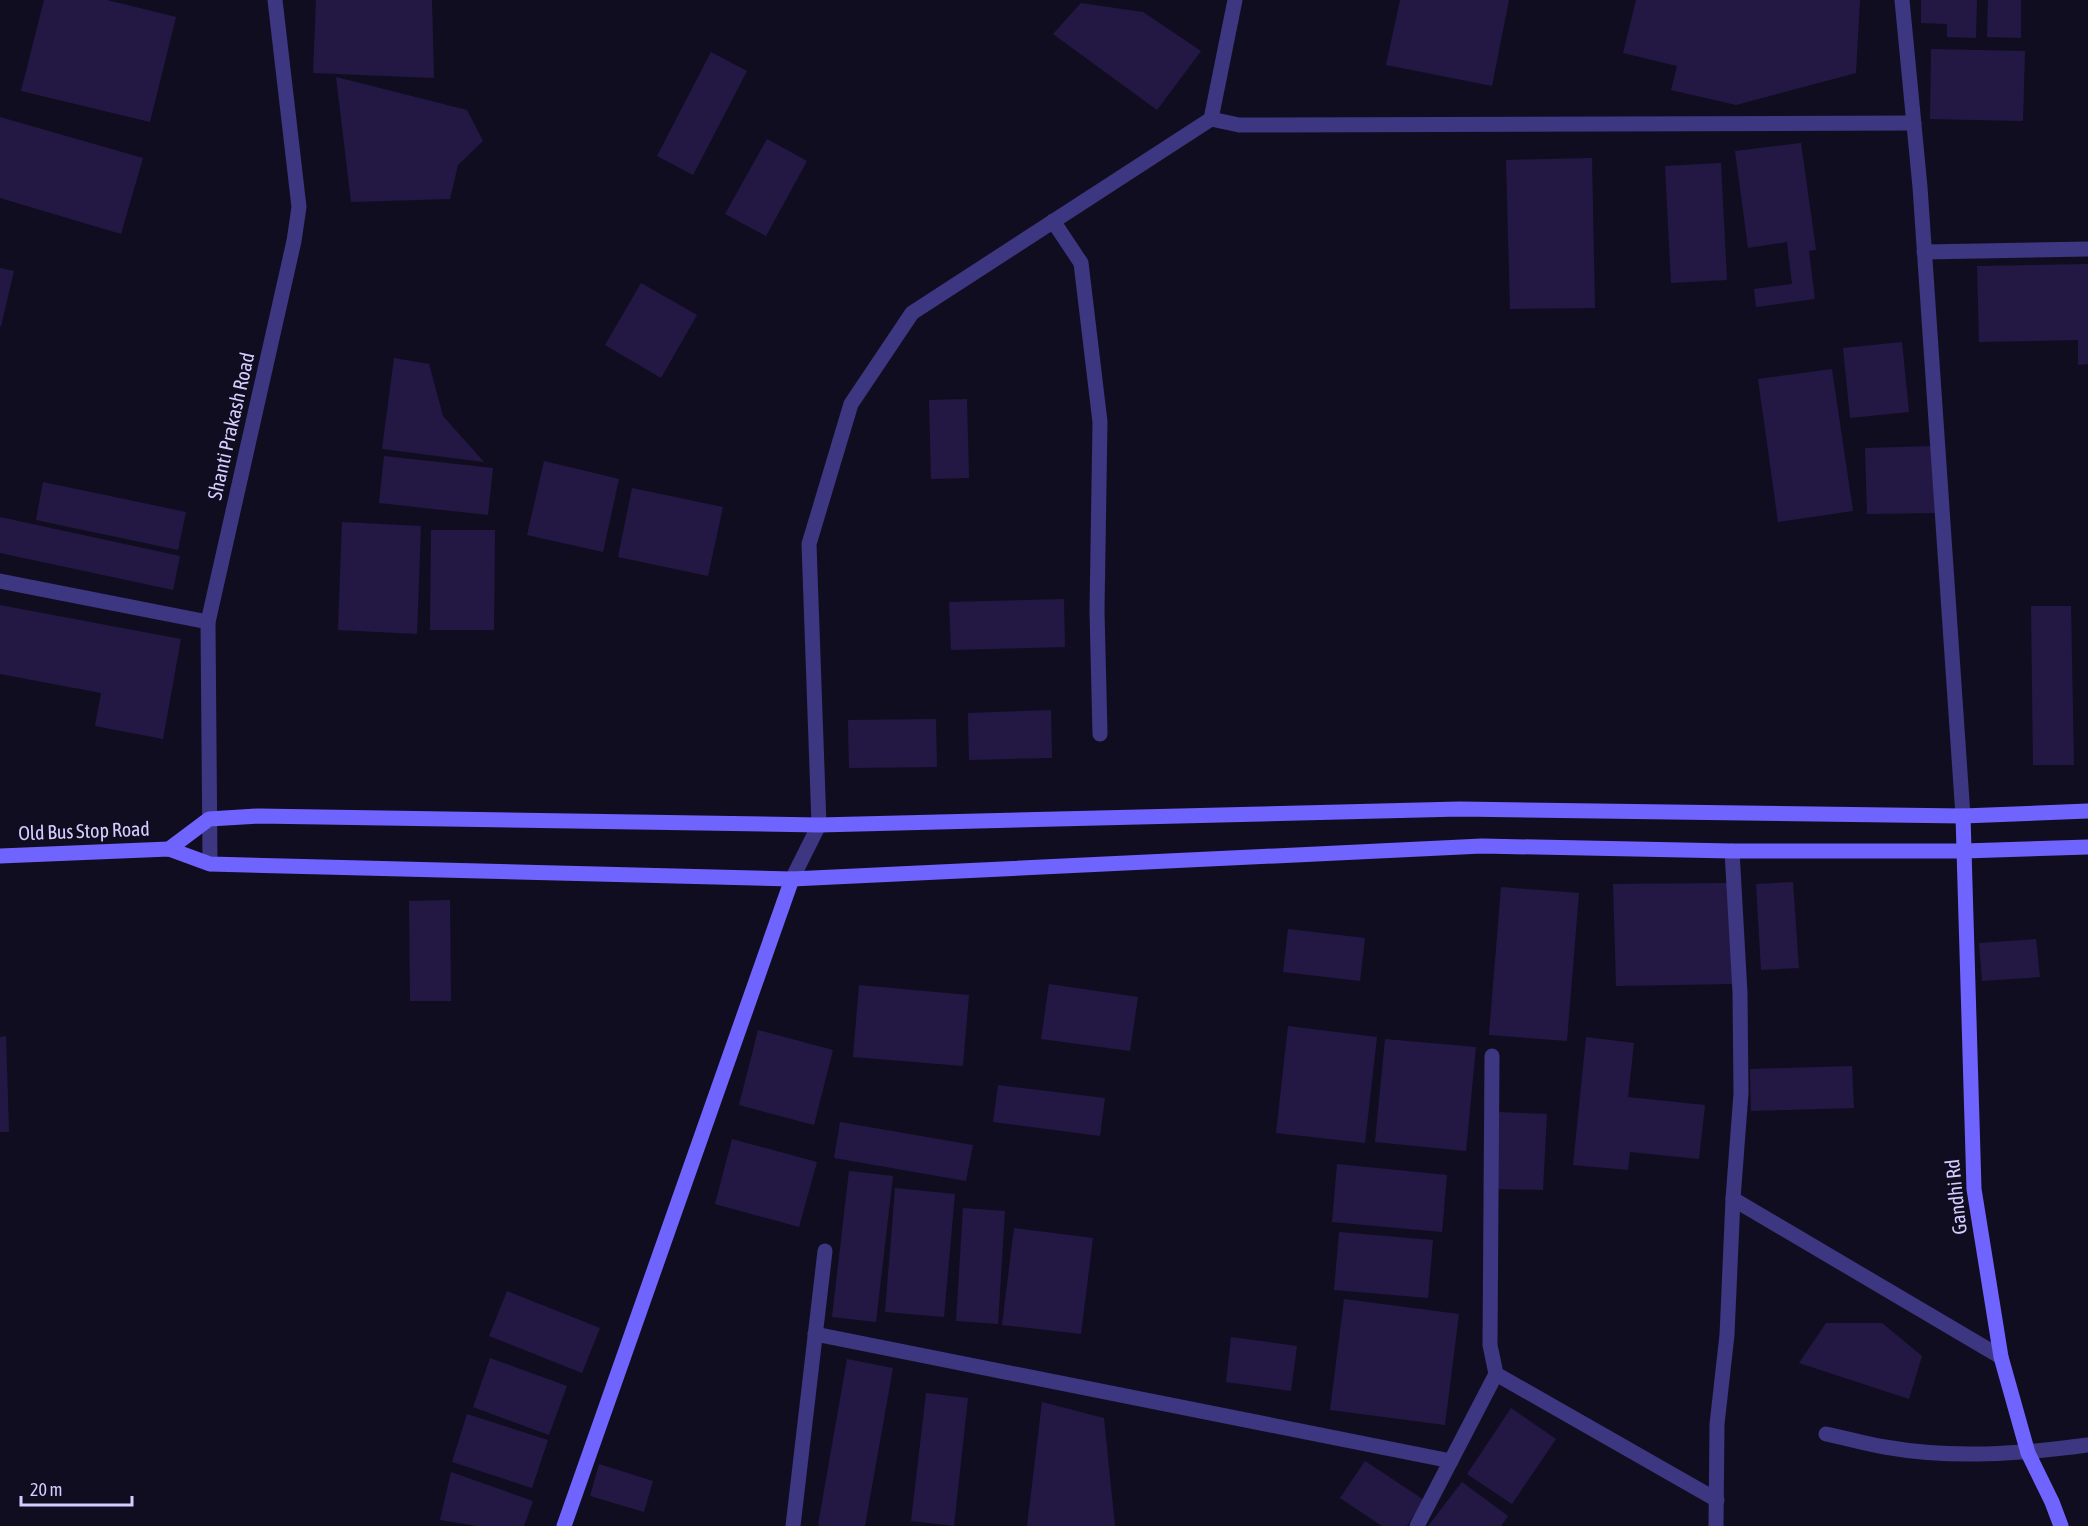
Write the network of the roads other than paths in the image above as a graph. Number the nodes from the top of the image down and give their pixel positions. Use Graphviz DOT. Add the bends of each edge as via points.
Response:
graph roads {
  1 [pos="274,0"];
  2 [pos="1235,0"];
  3 [pos="1902,0"];
  4 [pos="1211,119"];
  5 [pos="1914,123"];
  6 [pos="1053,221"];
  7 [pos="2088,249"];
  8 [pos="1924,252"];
  9 [pos="0,581"];
  10 [pos="208,621"];
  11 [pos="1100,734"];
  12 [pos="2088,811"];
  13 [pos="1963,816"];
  14 [pos="209,819"];
  15 [pos="819,825"];
  16 [pos="2088,847"];
  17 [pos="169,849"];
  18 [pos="1964,850"];
  19 [pos="1732,851"];
  20 [pos="0,856"];
  21 [pos="210,864"];
  22 [pos="792,879"];
  23 [pos="1492,1056"];
  24 [pos="1733,1199"];
  25 [pos="825,1251"];
  26 [pos="815,1334"];
  27 [pos="2001,1357"];
  28 [pos="1496,1374"];
  29 [pos="1826,1434"];
  30 [pos="2088,1445"];
  31 [pos="2028,1453"];
  32 [pos="1450,1461"];
  33 [pos="1718,1500"];
  34 [pos="564,1526"];
  35 [pos="793,1526"];
  36 [pos="1417,1526"];
  37 [pos="1716,1526"];
  38 [pos="2061,1526"];
  1 -- 10 [label="street, Shanti Prakash Road" via="299,207"];
  2 -- 4 [label="street"];
  3 -- 5 [label="street"];
  4 -- 5 [label="street" via="1239,125"];
  4 -- 6 [label="street"];
  5 -- 8 [label="street"];
  6 -- 11 [label="street" via="1081,263 1100,422"];
  6 -- 15 [label="street" via="912,313 851,404 809,544"];
  7 -- 8 [label="street"];
  8 -- 13 [label="street"];
  9 -- 10 [label="street"];
  10 -- 14 [label="street, Shanti Prakash Road"];
  12 -- 13 [label="street"];
  13 -- 15 [label="street" via="1460,809"];
  13 -- 18 [label="street, Gandhi Rd"];
  14 -- 15 [label="street" via="258,816"];
  14 -- 17 [label="street"];
  14 -- 21 [label="street, Shanti Prakash Road"];
  15 -- 22 [label="street"];
  16 -- 18 [label="street"];
  17 -- 20 [label="street, Old Bus Stop Road"];
  17 -- 21 [label="street"];
  18 -- 19 [label="street"];
  18 -- 27 [label="street, Gandhi Rd" via="1974,1189"];
  19 -- 22 [label="street" via="1482,846"];
  19 -- 24 [label="street" via="1741,1093"];
  21 -- 22 [label="street"];
  22 -- 34 [label="street"];
  23 -- 28 [label="street" via="1490,1345"];
  24 -- 27 [label="street"];
  24 -- 33 [label="street" via="1727,1335 1717,1424"];
  25 -- 26 [label="street"];
  26 -- 32 [label="street"];
  26 -- 35 [label="street"];
  27 -- 31 [label="street, Gandhi Rd"];
  28 -- 32 [label="street"];
  28 -- 33 [label="street"];
  29 -- 31 [label="street" via="1886,1448 1948,1454"];
  30 -- 31 [label="street"];
  31 -- 38 [label="street, Gandhi Rd"];
  32 -- 36 [label="street"];
  33 -- 37 [label="street"];
}
